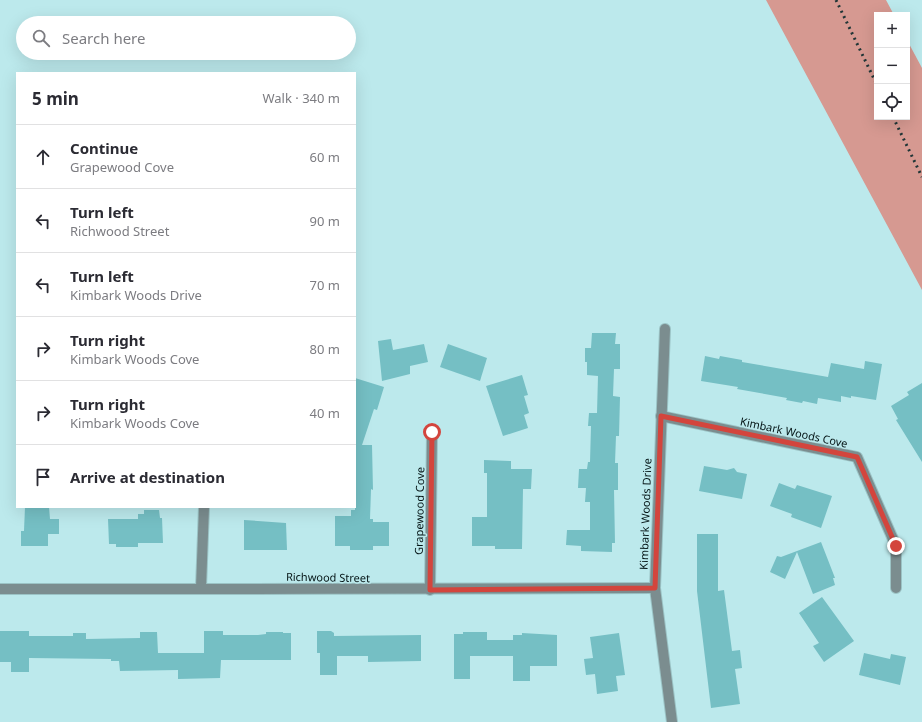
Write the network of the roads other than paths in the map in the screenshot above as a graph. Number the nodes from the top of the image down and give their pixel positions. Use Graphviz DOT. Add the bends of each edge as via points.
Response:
graph roads {
  1 [pos="665,329"];
  2 [pos="661,416"];
  3 [pos="432,432"];
  4 [pos="204,508"];
  5 [pos="201,588"];
  6 [pos="655,588"];
  7 [pos="896,588"];
  8 [pos="0,589"];
  9 [pos="430,590"];
  10 [pos="672,722"];
  1 -- 2 [label="street, Kimbark Woods Drive"];
  2 -- 6 [label="street, Kimbark Woods Drive"];
  2 -- 7 [label="street, Kimbark Woods Cove" via="857,457 896,546"];
  3 -- 9 [label="street, Grapewood Cove"];
  4 -- 5 [label="street"];
  5 -- 8 [label="street, Richwood Street"];
  5 -- 9 [label="street, Richwood Street"];
  6 -- 9 [label="street, Richwood Street"];
  6 -- 10 [label="street, Kimbark Woods Drive"];
}
